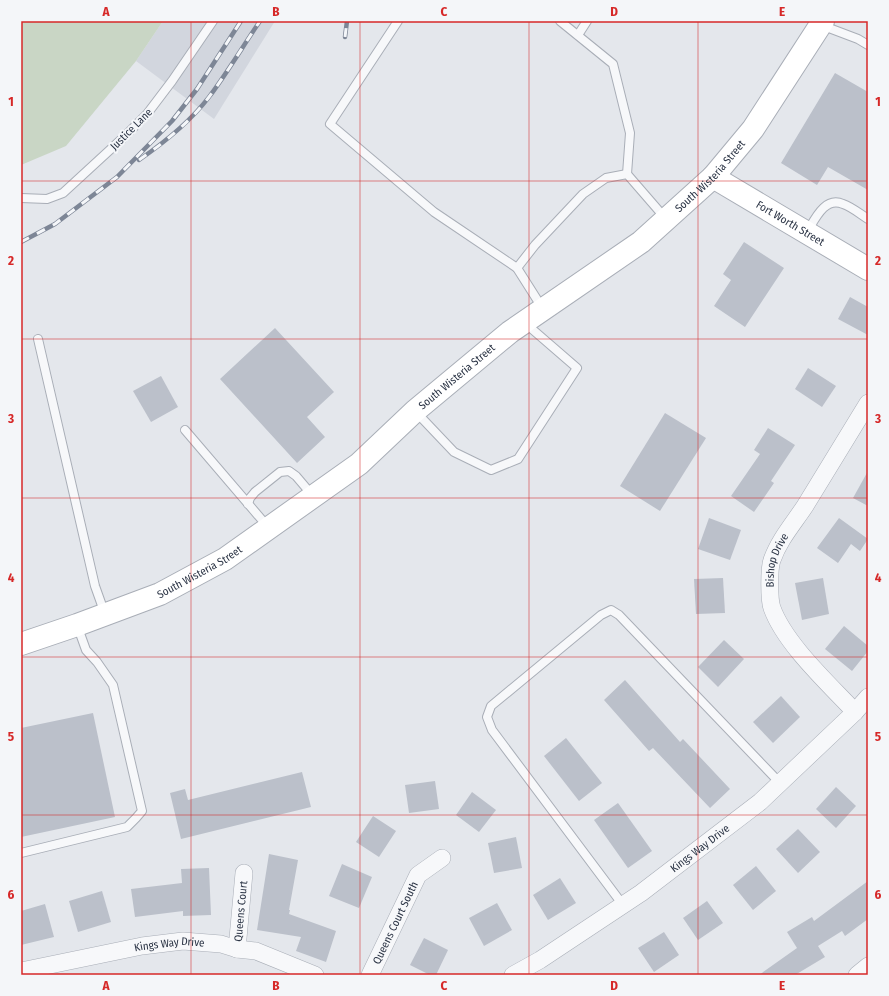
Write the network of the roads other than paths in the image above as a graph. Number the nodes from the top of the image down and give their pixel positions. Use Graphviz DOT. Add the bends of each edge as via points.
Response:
graph roads {
  1 [pos="213,21"];
  2 [pos="398,21"];
  3 [pos="560,21"];
  4 [pos="587,21"];
  5 [pos="822,23"];
  6 [pos="578,36"];
  7 [pos="868,45"];
  8 [pos="627,174"];
  9 [pos="713,177"];
  10 [pos="21,198"];
  11 [pos="666,219"];
  12 [pos="868,219"];
  13 [pos="807,232"];
  14 [pos="517,268"];
  15 [pos="868,269"];
  16 [pos="543,309"];
  17 [pos="524,322"];
  18 [pos="38,339"];
  19 [pos="868,403"];
  20 [pos="415,411"];
  21 [pos="185,430"];
  22 [pos="313,496"];
  23 [pos="248,504"];
  24 [pos="268,528"];
  25 [pos="106,614"];
  26 [pos="77,625"];
  27 [pos="21,644"];
  28 [pos="868,697"];
  29 [pos="855,712"];
  30 [pos="780,783"];
  31 [pos="21,853"];
  32 [pos="442,858"];
  33 [pos="244,873"];
  34 [pos="623,905"];
  35 [pos="237,949"];
  36 [pos="868,966"];
  37 [pos="21,971"];
  38 [pos="315,975"];
  39 [pos="370,975"];
  40 [pos="513,975"];
  41 [pos="857,975"];
  1 -- 10 [label="lane, Justice Lane" via="152,109 125,136 63,193 47,199"];
  2 -- 14 [label="lane" via="330,124 434,212"];
  3 -- 6 [label="lane"];
  4 -- 6 [label="lane"];
  5 -- 7 [label="lane"];
  5 -- 9 [label="street, South Wisteria Street" via="753,129"];
  6 -- 8 [label="lane" via="613,64 630,133"];
  8 -- 11 [label="lane"];
  8 -- 14 [label="lane" via="606,178 583,194"];
  9 -- 11 [label="street, South Wisteria Street"];
  9 -- 13 [label="street, Fort Worth Street"];
  11 -- 16 [label="street, South Wisteria Street" via="641,242"];
  12 -- 13 [label="lane" via="842,203 829,203 820,210"];
  13 -- 15 [label="street, Fort Worth Street"];
  14 -- 16 [label="lane"];
  16 -- 17 [label="street, South Wisteria Street"];
  17 -- 20 [label="street, South Wisteria Street"];
  17 -- 20 [label="lane" via="577,368 518,459 491,470 454,452"];
  18 -- 25 [label="lane" via="96,586"];
  19 -- 29 [label="street, Bishop Drive" via="781,541 771,562 772,608 782,626 801,654"];
  20 -- 22 [label="street, South Wisteria Street" via="359,464"];
  21 -- 23 [label="lane"];
  22 -- 23 [label="lane" via="296,476 289,471 280,472 255,492"];
  22 -- 24 [label="street, South Wisteria Street"];
  23 -- 24 [label="lane"];
  24 -- 25 [label="street, South Wisteria Street" via="225,559 160,594"];
  25 -- 26 [label="street, South Wisteria Street"];
  26 -- 27 [label="street, South Wisteria Street"];
  26 -- 31 [label="lane" via="86,650 113,685 142,811 127,827"];
  28 -- 29 [label="street, Kings Way Drive"];
  29 -- 30 [label="street, Kings Way Drive"];
  30 -- 34 [label="street, Kings Way Drive" via="760,802"];
  30 -- 34 [label="lane" via="619,615 611,610 601,614 491,706 487,717 492,730"];
  32 -- 39 [label="street, Queens Court South" via="418,875"];
  33 -- 35 [label="street, Queens Court"];
  34 -- 40 [label="street, Kings Way Drive"];
  35 -- 37 [label="street, Kings Way Drive" via="221,944 183,941 142,946"];
  35 -- 38 [label="street, Kings Way Drive" via="256,952"];
  36 -- 41 [label="street"];
}
